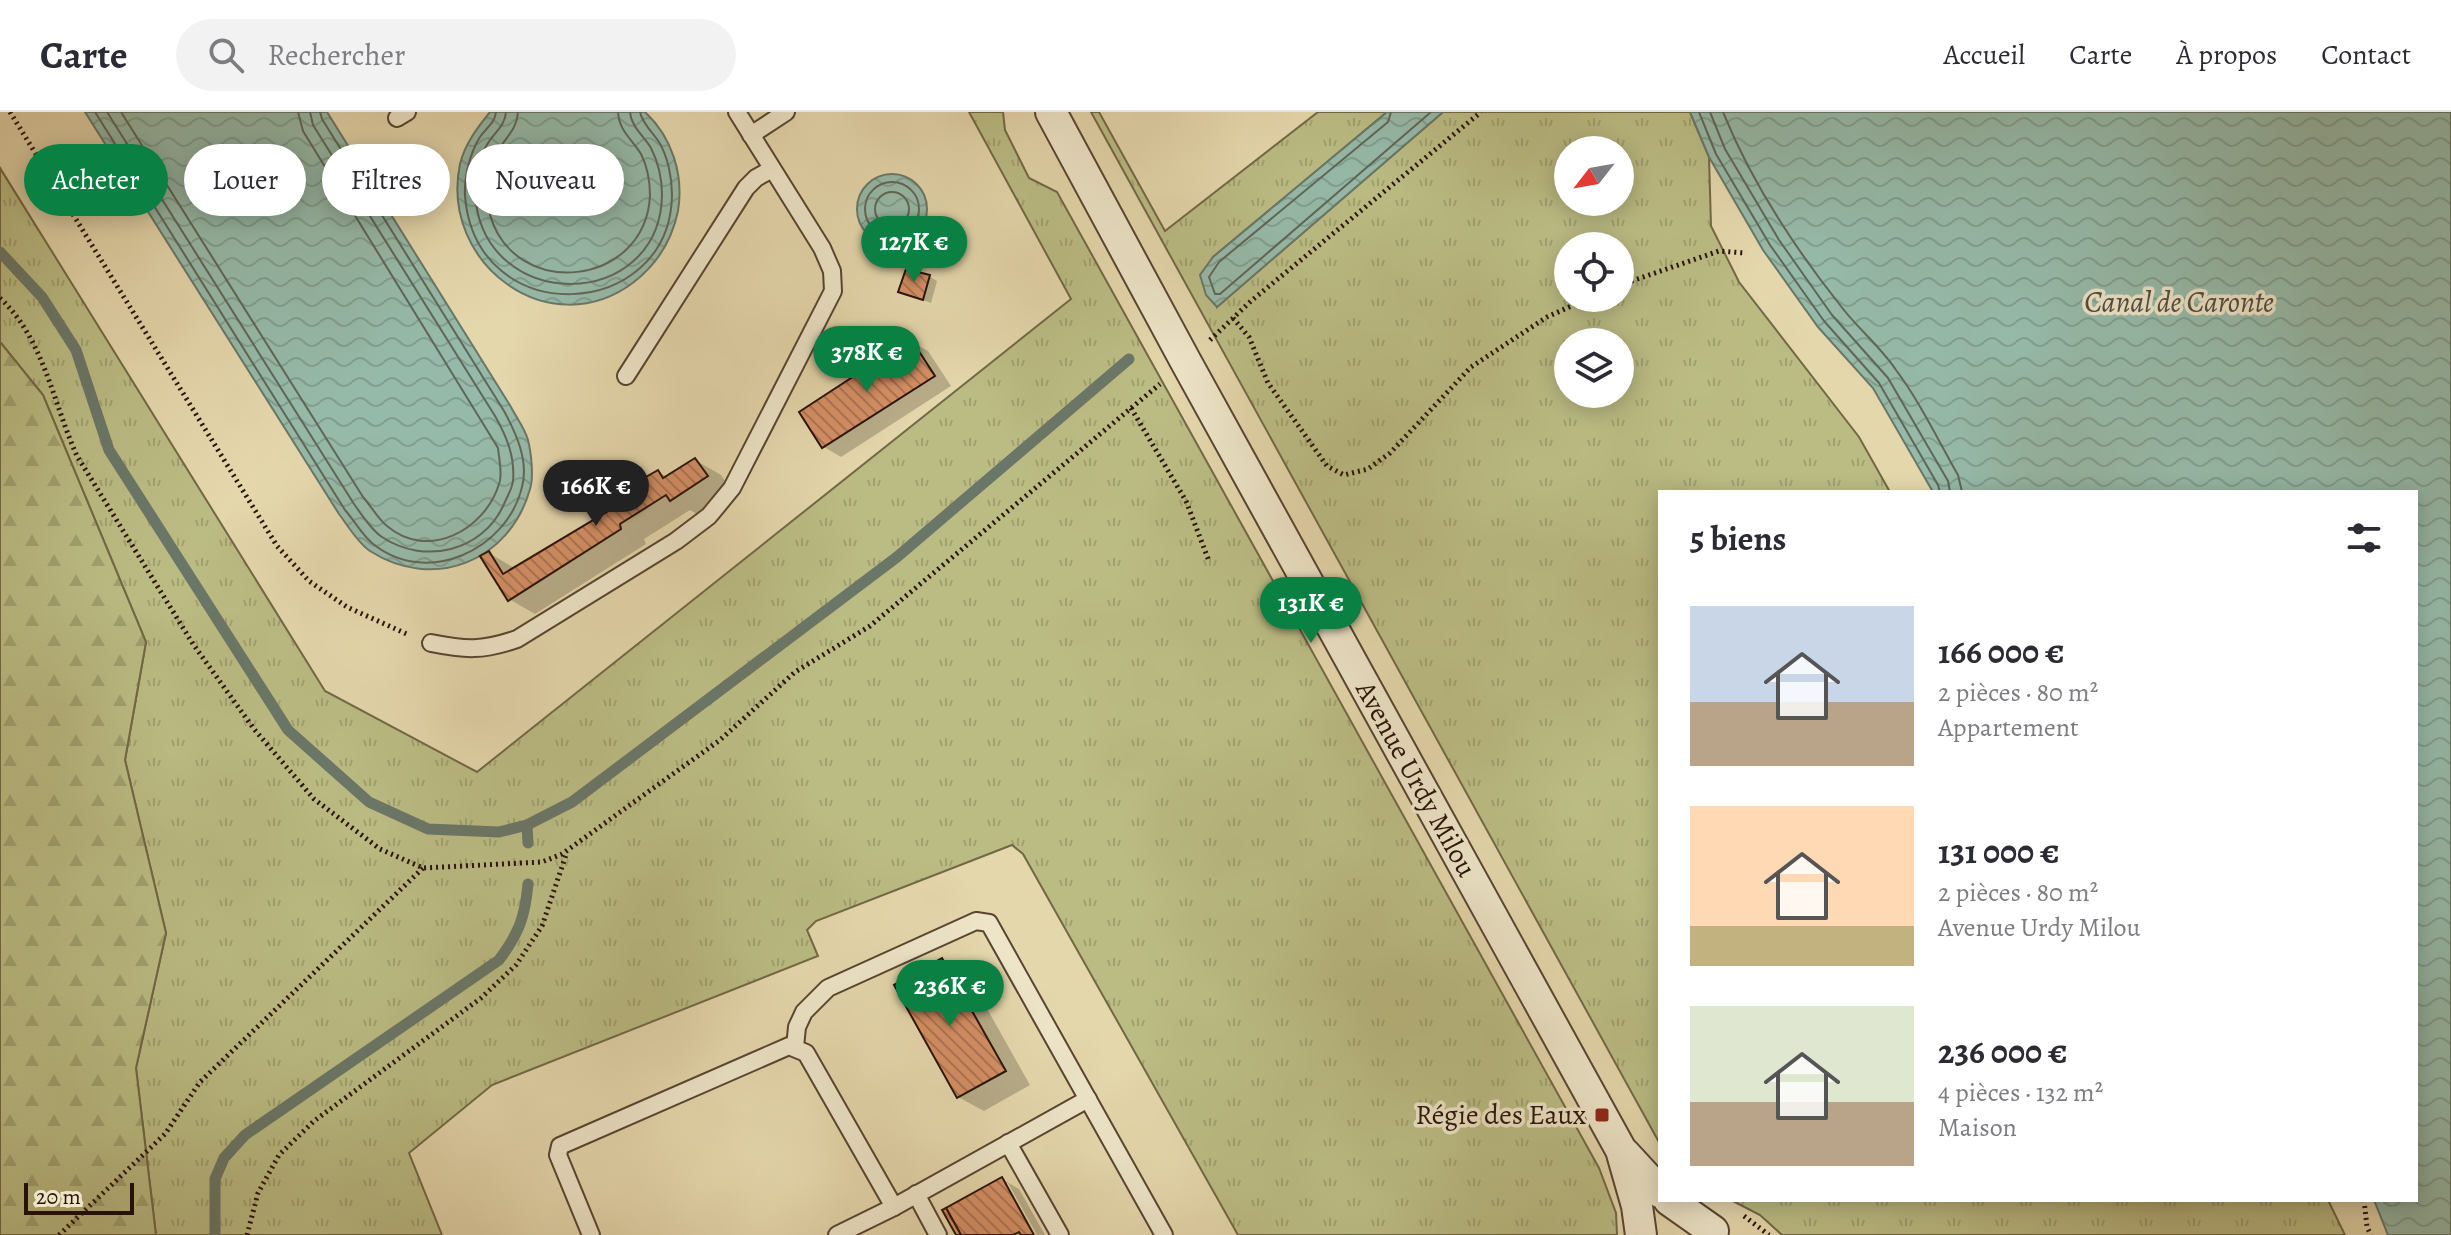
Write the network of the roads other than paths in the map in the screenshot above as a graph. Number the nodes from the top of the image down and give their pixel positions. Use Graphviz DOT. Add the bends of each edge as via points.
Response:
graph roads {
  1 [pos="737,112"];
  2 [pos="786,112"];
  3 [pos="1051,112"];
  4 [pos="751,135"];
  5 [pos="772,169"];
  6 [pos="626,376"];
  7 [pos="431,643"];
  8 [pos="795,1047"];
  9 [pos="1088,1099"];
  10 [pos="1008,1143"];
  11 [pos="1621,1150"];
  12 [pos="1658,1190"];
  13 [pos="916,1194"];
  14 [pos="1672,1202"];
  15 [pos="894,1207"];
  16 [pos="1718,1233"];
  17 [pos="591,1235"];
  18 [pos="838,1235"];
  19 [pos="938,1235"];
  20 [pos="1060,1235"];
  21 [pos="1164,1235"];
  22 [pos="1641,1235"];
  23 [pos="1676,1235"];
  1 -- 4 [label="lane"];
  2 -- 4 [label="lane"];
  3 -- 11 [label="street, Avenue Urdy Milou"];
  4 -- 5 [label="lane"];
  5 -- 6 [label="lane" via="746,188"];
  5 -- 7 [label="lane" via="822,248 833,291 732,488 709,516 676,541 517,639 468,650"];
  8 -- 9 [label="lane" via="804,1012 828,988 983,920"];
  8 -- 15 [label="lane" via="806,1053"];
  8 -- 17 [label="lane" via="782,1047 560,1146 558,1155"];
  9 -- 10 [label="lane"];
  9 -- 21 [label="lane"];
  10 -- 13 [label="lane"];
  10 -- 20 [label="lane"];
  11 -- 12 [label="street, Avenue Urdy Milou"];
  11 -- 22 [label="street, Avenue Urdy Milou"];
  13 -- 15 [label="lane"];
  13 -- 19 [label="lane"];
  14 -- 16 [label="street"];
  15 -- 18 [label="lane"];
  16 -- 23 [label="street" via="1692,1230"];
}
